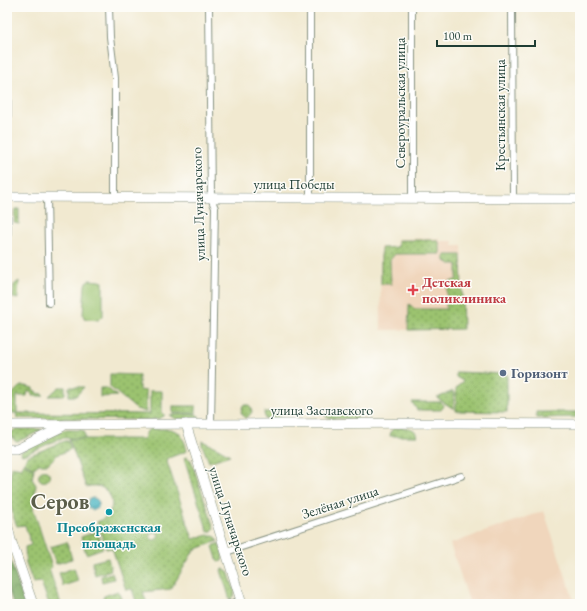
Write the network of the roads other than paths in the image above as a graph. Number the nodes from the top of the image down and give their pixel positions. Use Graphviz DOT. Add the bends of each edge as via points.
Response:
graph roads {
  1 [pos="109,7"];
  2 [pos="210,7"];
  3 [pos="310,7"];
  4 [pos="412,7"];
  5 [pos="512,7"];
  6 [pos="7,79"];
  7 [pos="7,197"];
  8 [pos="47,197"];
  9 [pos="115,197"];
  10 [pos="211,198"];
  11 [pos="310,198"];
  12 [pos="412,199"];
  13 [pos="513,199"];
  14 [pos="580,199"];
  15 [pos="7,237"];
  16 [pos="49,303"];
  17 [pos="186,424"];
  18 [pos="210,424"];
  19 [pos="576,424"];
  20 [pos="7,425"];
  21 [pos="65,425"];
  22 [pos="580,431"];
  23 [pos="7,449"];
  24 [pos="461,476"];
  25 [pos="7,522"];
  26 [pos="226,552"];
  27 [pos="242,602"];
  28 [pos="33,604"];
  29 [pos="228,604"];
  1 -- 9 [label="street" via="115,78"];
  2 -- 10 [label="street, улица Луначарского"];
  3 -- 11 [label="street"];
  4 -- 12 [label="street, Североуральская улица"];
  5 -- 13 [label="street, Крестьянская улица"];
  6 -- 7 [label="street"];
  7 -- 8 [label="street, улица Победы"];
  7 -- 15 [label="street"];
  8 -- 9 [label="street, улица Победы"];
  8 -- 16 [label="street"];
  9 -- 10 [label="street, улица Победы"];
  10 -- 11 [label="street, улица Победы"];
  10 -- 18 [label="street, улица Луначарского" via="216,208"];
  11 -- 12 [label="street, улица Победы"];
  12 -- 13 [label="street, улица Победы"];
  13 -- 14 [label="street, улица Победы"];
  17 -- 18 [label="street, улица Заславского"];
  17 -- 21 [label="street, улица Заславского"];
  17 -- 26 [label="street, улица Луначарского"];
  18 -- 19 [label="street, улица Заславского"];
  19 -- 22 [label="street"];
  20 -- 21 [label="street, улица Заславского"];
  21 -- 23 [label="street, улица Заславского" via="17,449"];
  24 -- 26 [label="street, Зелёная улица"];
  25 -- 28 [label="street"];
  26 -- 27 [label="street, улица Луначарского"];
  27 -- 29 [label="street"];
}
